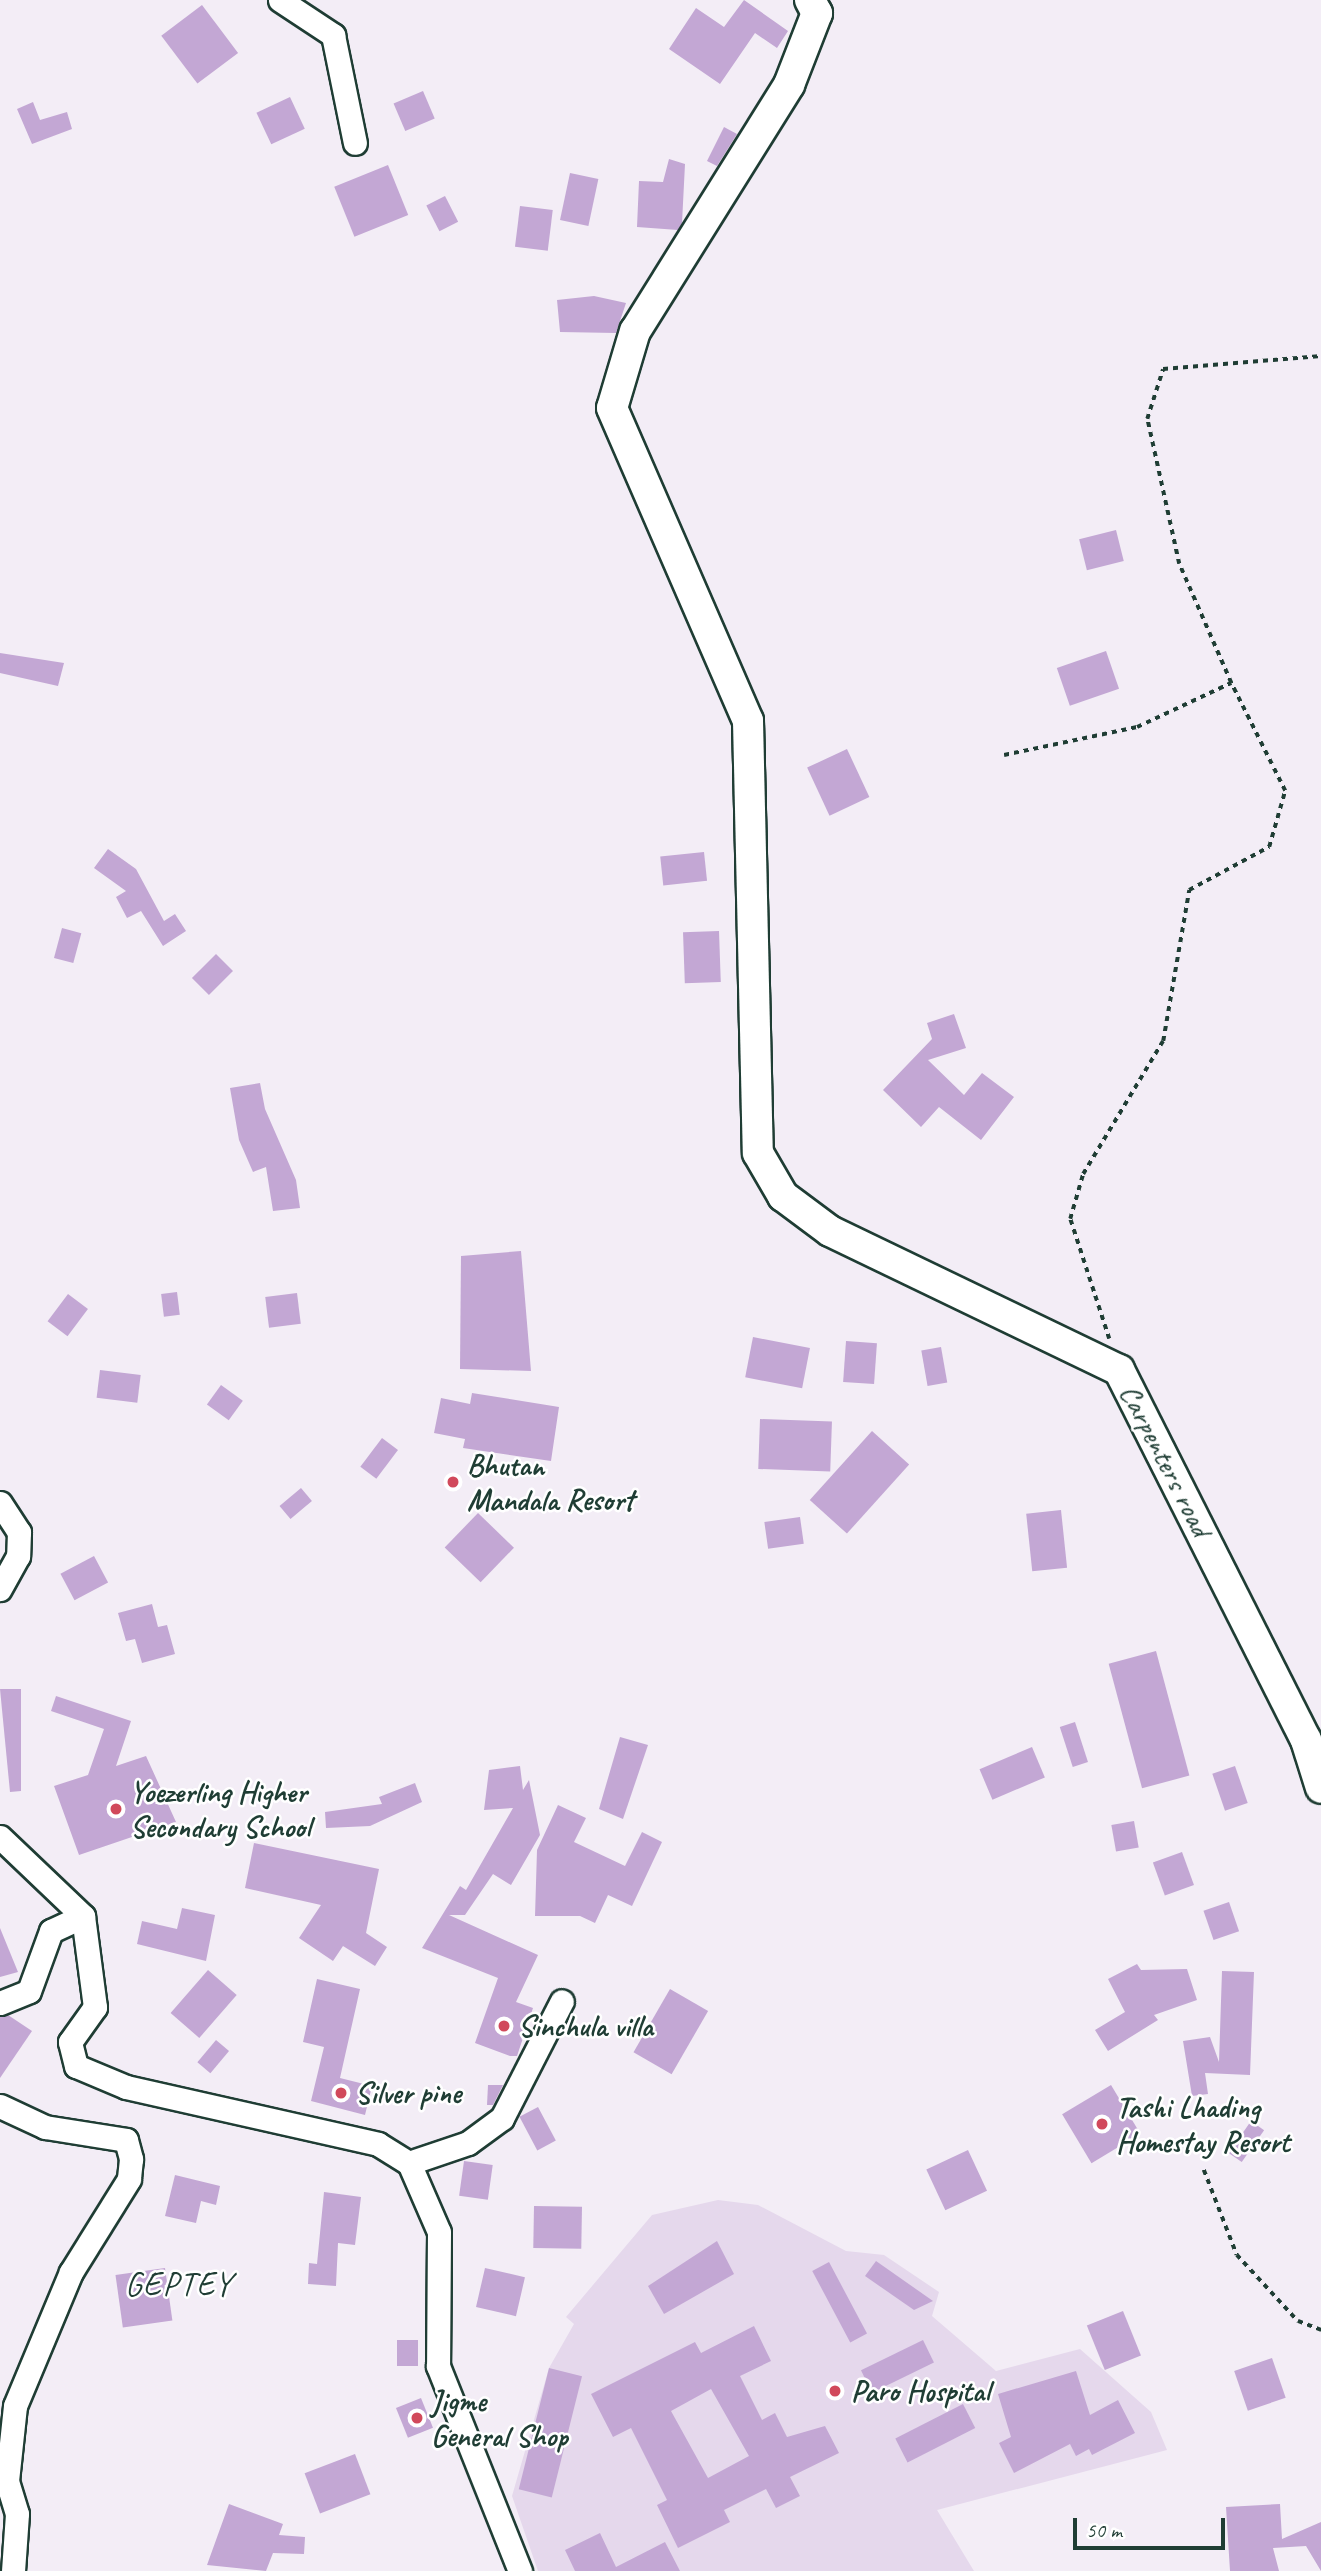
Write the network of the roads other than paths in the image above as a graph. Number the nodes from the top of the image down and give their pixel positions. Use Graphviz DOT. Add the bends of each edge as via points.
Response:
graph roads {
  1 [pos="280,0"];
  2 [pos="810,0"];
  3 [pos="355,143"];
  4 [pos="0,1503"];
  5 [pos="0,1589"];
  6 [pos="1321,1788"];
  7 [pos="0,1837"];
  8 [pos="83,1916"];
  9 [pos="562,2001"];
  10 [pos="0,2003"];
  11 [pos="0,2106"];
  12 [pos="409,2163"];
  13 [pos="3,2487"];
  14 [pos="13,2571"];
  15 [pos="520,2571"];
  1 -- 3 [label="street" via="332,35"];
  2 -- 6 [label="street, Carpenters road" via="817,13 789,85 635,331 612,408 748,721 758,1153 783,1196 830,1231 1119,1370 1306,1740"];
  4 -- 5 [label="street" via="19,1532 14,1566"];
  7 -- 8 [label="street"];
  8 -- 10 [label="street" via="51,1931 29,1992"];
  8 -- 12 [label="street" via="95,2007 70,2042 76,2066 127,2087 377,2144"];
  9 -- 12 [label="street" via="502,2118 468,2143"];
  11 -- 13 [label="street" via="45,2127 126,2140 131,2159 129,2179 71,2272 15,2406"];
  12 -- 15 [label="street" via="439,2232 438,2366"];
  13 -- 14 [label="street" via="17,2514"];
}
